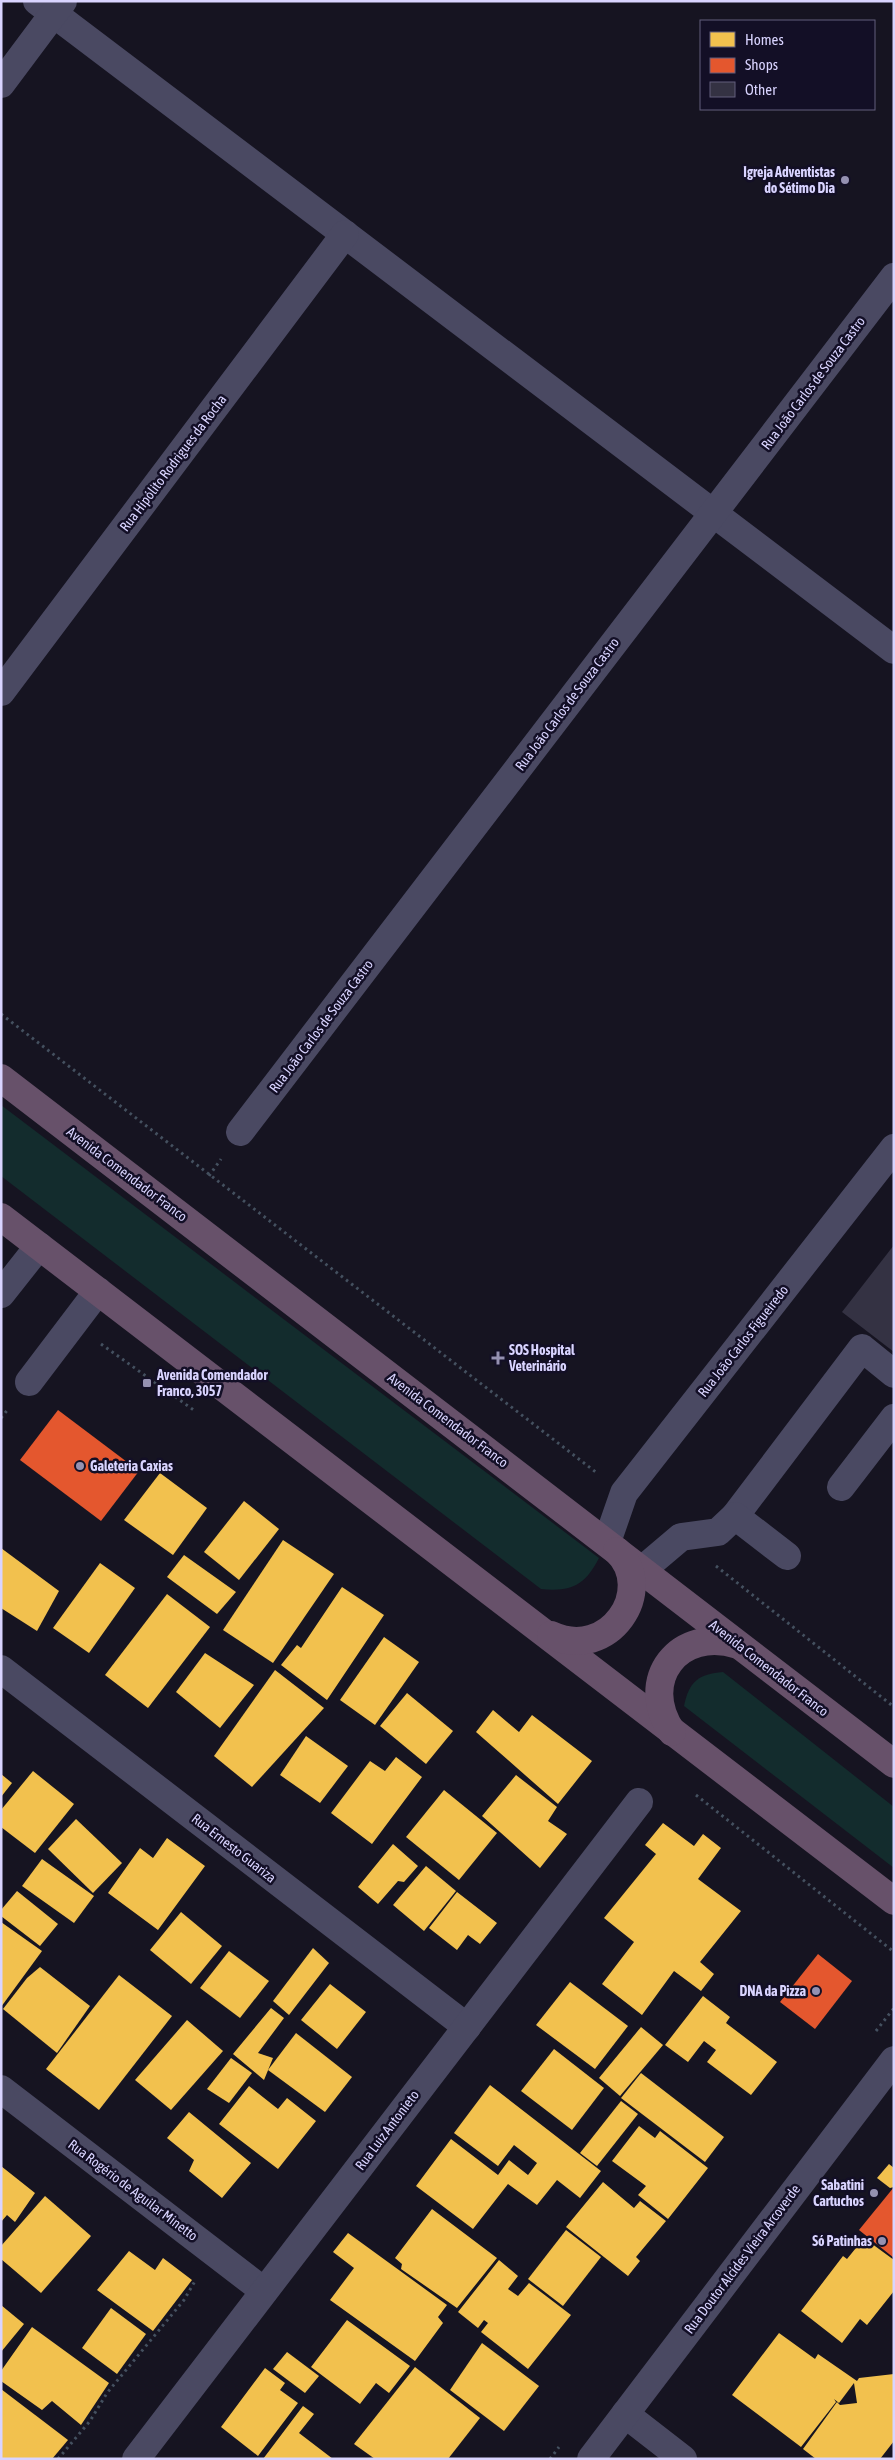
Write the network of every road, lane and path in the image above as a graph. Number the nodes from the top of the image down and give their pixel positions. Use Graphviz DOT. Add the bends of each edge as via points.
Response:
graph roads {
  1 [pos="51,5"];
  2 [pos="1,84"];
  3 [pos="345,234"];
  4 [pos="894,277"];
  5 [pos="713,513"];
  6 [pos="894,650"];
  7 [pos="1,692"];
  8 [pos="1,1014"];
  9 [pos="1,1078"];
  10 [pos="240,1132"];
  11 [pos="894,1148"];
  12 [pos="1,1217"];
  13 [pos="39,1246"];
  14 [pos="98,1291"];
  15 [pos="1,1294"];
  16 [pos="97,1341"];
  17 [pos="894,1374"];
  18 [pos="29,1382"];
  19 [pos="200,1414"];
  20 [pos="894,1418"];
  21 [pos="587,1465"];
  22 [pos="841,1487"];
  23 [pos="735,1516"];
  24 [pos="680,1537"];
  25 [pos="607,1542"];
  26 [pos="787,1556"];
  27 [pos="642,1570"];
  28 [pos="546,1633"];
  29 [pos="740,1646"];
  30 [pos="1,1669"];
  31 [pos="894,1707"];
  32 [pos="672,1732"];
  33 [pos="894,1764"];
  34 [pos="688,1789"];
  35 [pos="639,1802"];
  36 [pos="894,1901"];
  37 [pos="894,1952"];
  38 [pos="467,2027"];
  39 [pos="894,2060"];
  40 [pos="1,2089"];
  41 [pos="192,2278"];
  42 [pos="264,2291"];
  43 [pos="625,2414"];
  44 [pos="141,2457"];
  45 [pos="58,2459"];
  46 [pos="591,2459"];
  47 [pos="683,2459"];
  1 -- 2 [label="street"];
  1 -- 3 [label="street"];
  3 -- 5 [label="street"];
  3 -- 7 [label="street, Rua Hipólito Rodrigues da Rocha"];
  4 -- 5 [label="street, Rua João Carlos de Souza Castro"];
  5 -- 6 [label="street"];
  5 -- 10 [label="street, Rua João Carlos de Souza Castro"];
  8 -- 21 [label="path"];
  9 -- 25 [label="highway, Avenida Comendador Franco"];
  11 -- 25 [label="street, Rua João Carlos Figueiredo" via="624,1493"];
  12 -- 13 [label="highway"];
  13 -- 14 [label="highway"];
  13 -- 15 [label="street"];
  14 -- 18 [label="street"];
  14 -- 28 [label="highway"];
  16 -- 19 [label="path"];
  17 -- 23 [label="street" via="862,1348"];
  20 -- 22 [label="street"];
  23 -- 24 [label="street" via="718,1532"];
  23 -- 26 [label="street"];
  24 -- 27 [label="street"];
  24 -- 31 [label="path"];
  25 -- 27 [label="highway, Avenida Comendador Franco"];
  25 -- 28 [label="highway" via="620,1554 628,1569 631,1585 629,1602 622,1618 596,1638 579,1642 562,1640"];
  27 -- 29 [label="highway, Avenida Comendador Franco"];
  28 -- 32 [label="highway"];
  29 -- 32 [label="highway" via="709,1640 688,1647 670,1661 659,1690 659,1705"];
  29 -- 33 [label="highway, Avenida Comendador Franco"];
  30 -- 38 [label="street, Rua Ernesto Guariza"];
  32 -- 36 [label="highway"];
  34 -- 37 [label="path"];
  35 -- 38 [label="street, Rua Luiz Antonieto"];
  38 -- 42 [label="street, Rua Luiz Antonieto"];
  39 -- 43 [label="street, Rua Doutor Alcides Vieira Arcoverde"];
  40 -- 42 [label="street, Rua Rogério de Aguilar Minetto"];
  41 -- 45 [label="path" via="195,2282 184,2300 107,2393 90,2421"];
  42 -- 44 [label="street, Rua Luiz Antonieto"];
  43 -- 46 [label="street, Rua Doutor Alcides Vieira Arcoverde"];
  43 -- 47 [label="street"];
}
